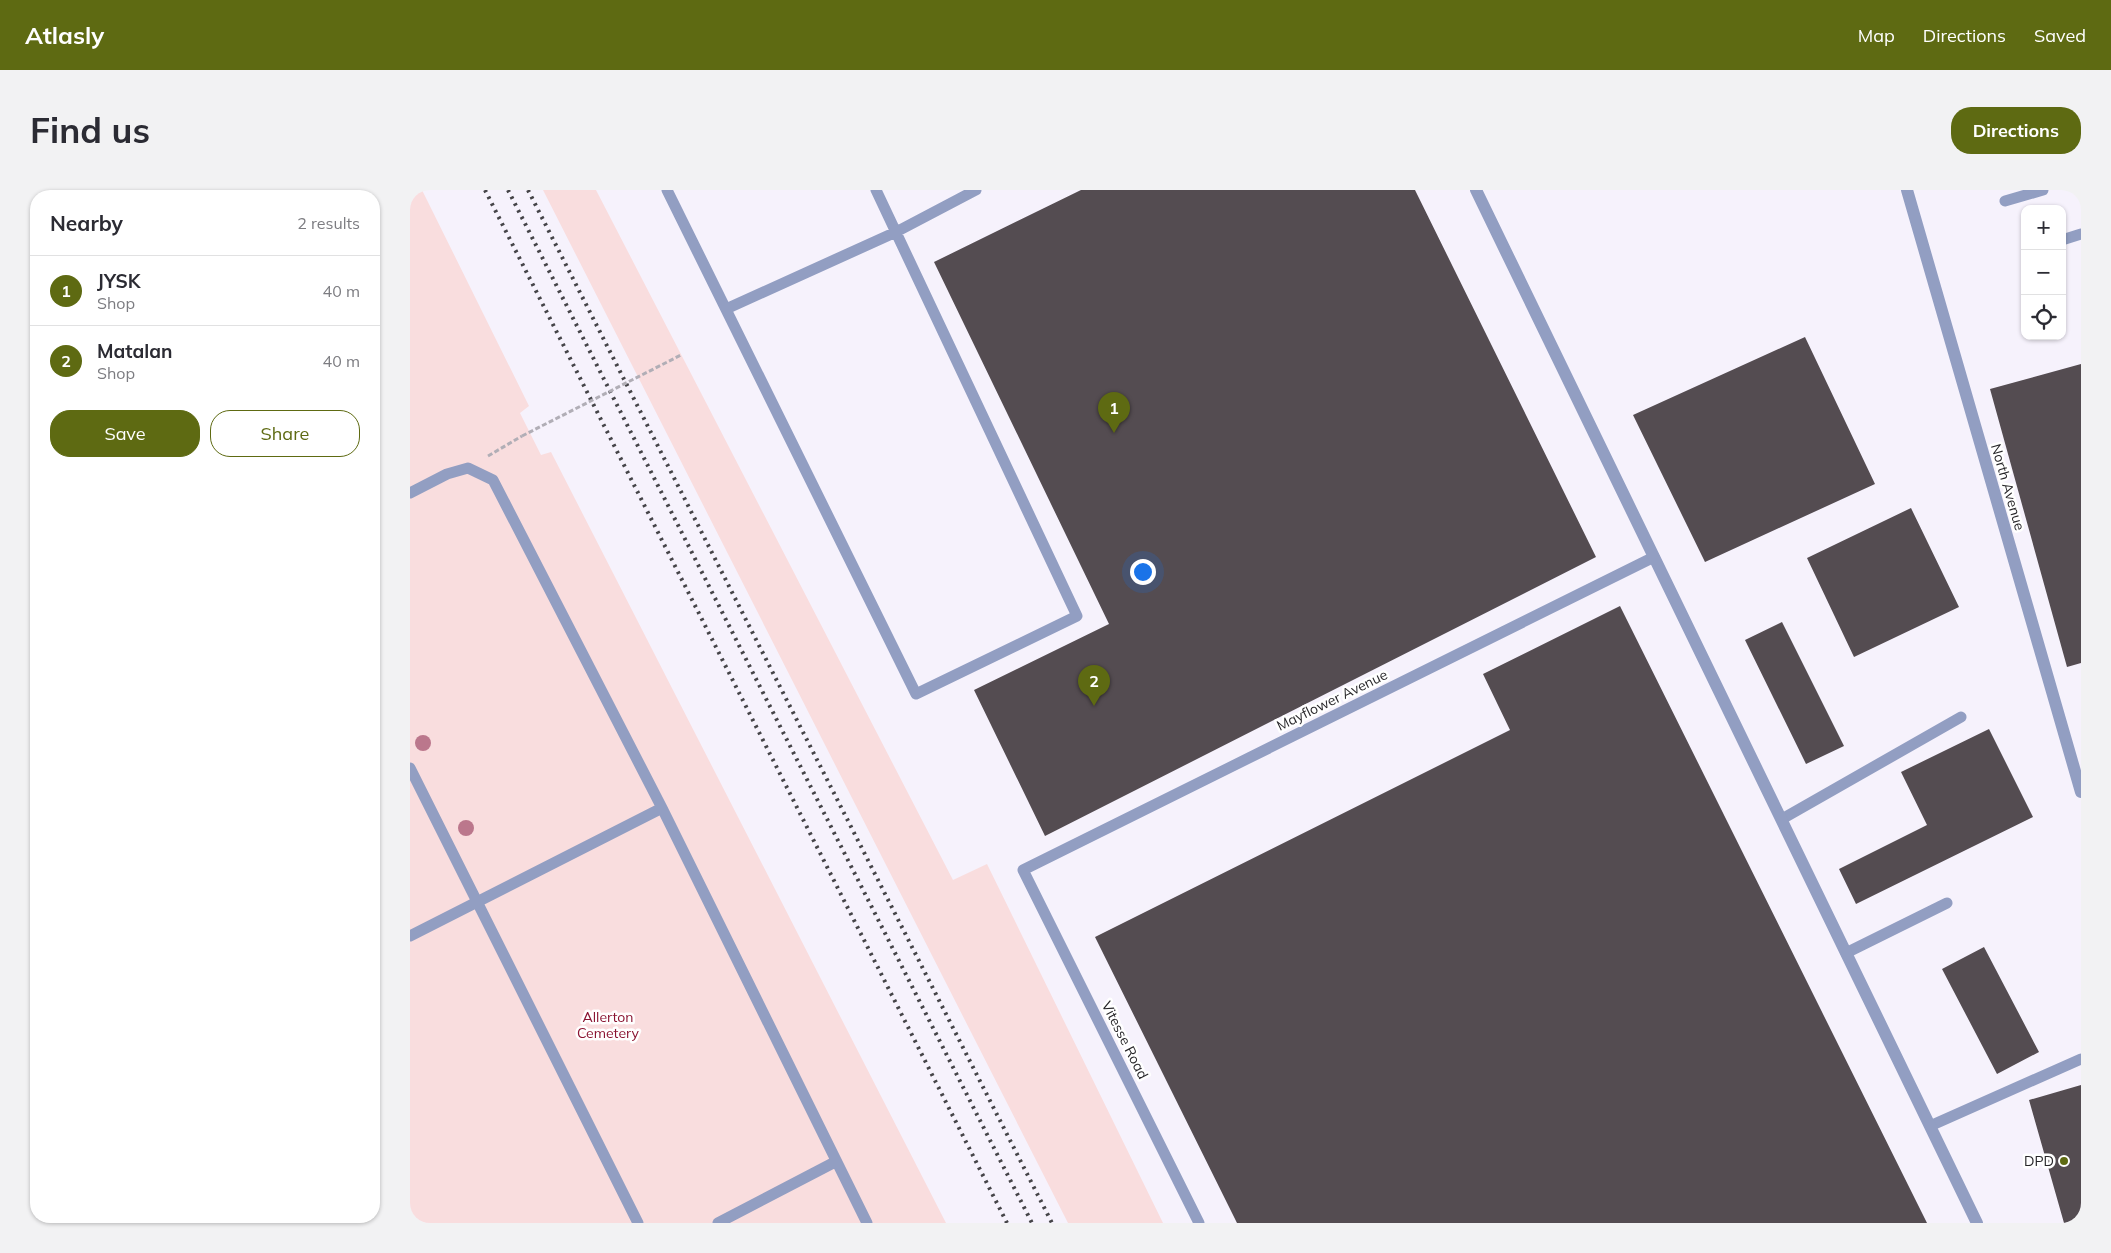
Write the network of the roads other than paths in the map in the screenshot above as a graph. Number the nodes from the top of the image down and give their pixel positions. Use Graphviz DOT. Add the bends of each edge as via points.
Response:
graph roads {
  1 [pos="667,190"];
  2 [pos="876,190"];
  3 [pos="976,190"];
  4 [pos="1476,190"];
  5 [pos="1907,190"];
  6 [pos="2043,190"];
  7 [pos="2005,201"];
  8 [pos="896,232"];
  9 [pos="2081,234"];
  10 [pos="2066,239"];
  11 [pos="726,309"];
  12 [pos="410,493"];
  13 [pos="1654,557"];
  14 [pos="1961,717"];
  15 [pos="410,768"];
  16 [pos="2081,792"];
  17 [pos="662,808"];
  18 [pos="1782,819"];
  19 [pos="1023,870"];
  20 [pos="478,901"];
  21 [pos="1947,903"];
  22 [pos="410,936"];
  23 [pos="1846,953"];
  24 [pos="2081,1059"];
  25 [pos="1930,1126"];
  26 [pos="836,1162"];
  27 [pos="638,1223"];
  28 [pos="718,1223"];
  29 [pos="867,1223"];
  30 [pos="1199,1223"];
  31 [pos="1977,1223"];
  1 -- 11 [label="lane"];
  2 -- 8 [label="lane"];
  3 -- 8 [label="lane"];
  4 -- 13 [label="street"];
  5 -- 16 [label="street, North Avenue"];
  6 -- 7 [label="lane"];
  8 -- 11 [label="lane"];
  8 -- 11 [label="lane" via="1077,616 916,694"];
  9 -- 10 [label="lane"];
  12 -- 17 [label="lane" via="447,474 468,468 492,480"];
  13 -- 18 [label="street"];
  13 -- 19 [label="lane, Mayflower Avenue"];
  14 -- 18 [label="lane"];
  15 -- 20 [label="lane"];
  17 -- 20 [label="lane"];
  17 -- 26 [label="lane"];
  18 -- 23 [label="street"];
  19 -- 30 [label="lane, Vitesse Road"];
  20 -- 22 [label="lane"];
  20 -- 27 [label="lane"];
  21 -- 23 [label="lane"];
  23 -- 25 [label="street"];
  24 -- 25 [label="lane"];
  25 -- 31 [label="street"];
  26 -- 28 [label="lane"];
  26 -- 29 [label="lane"];
}
